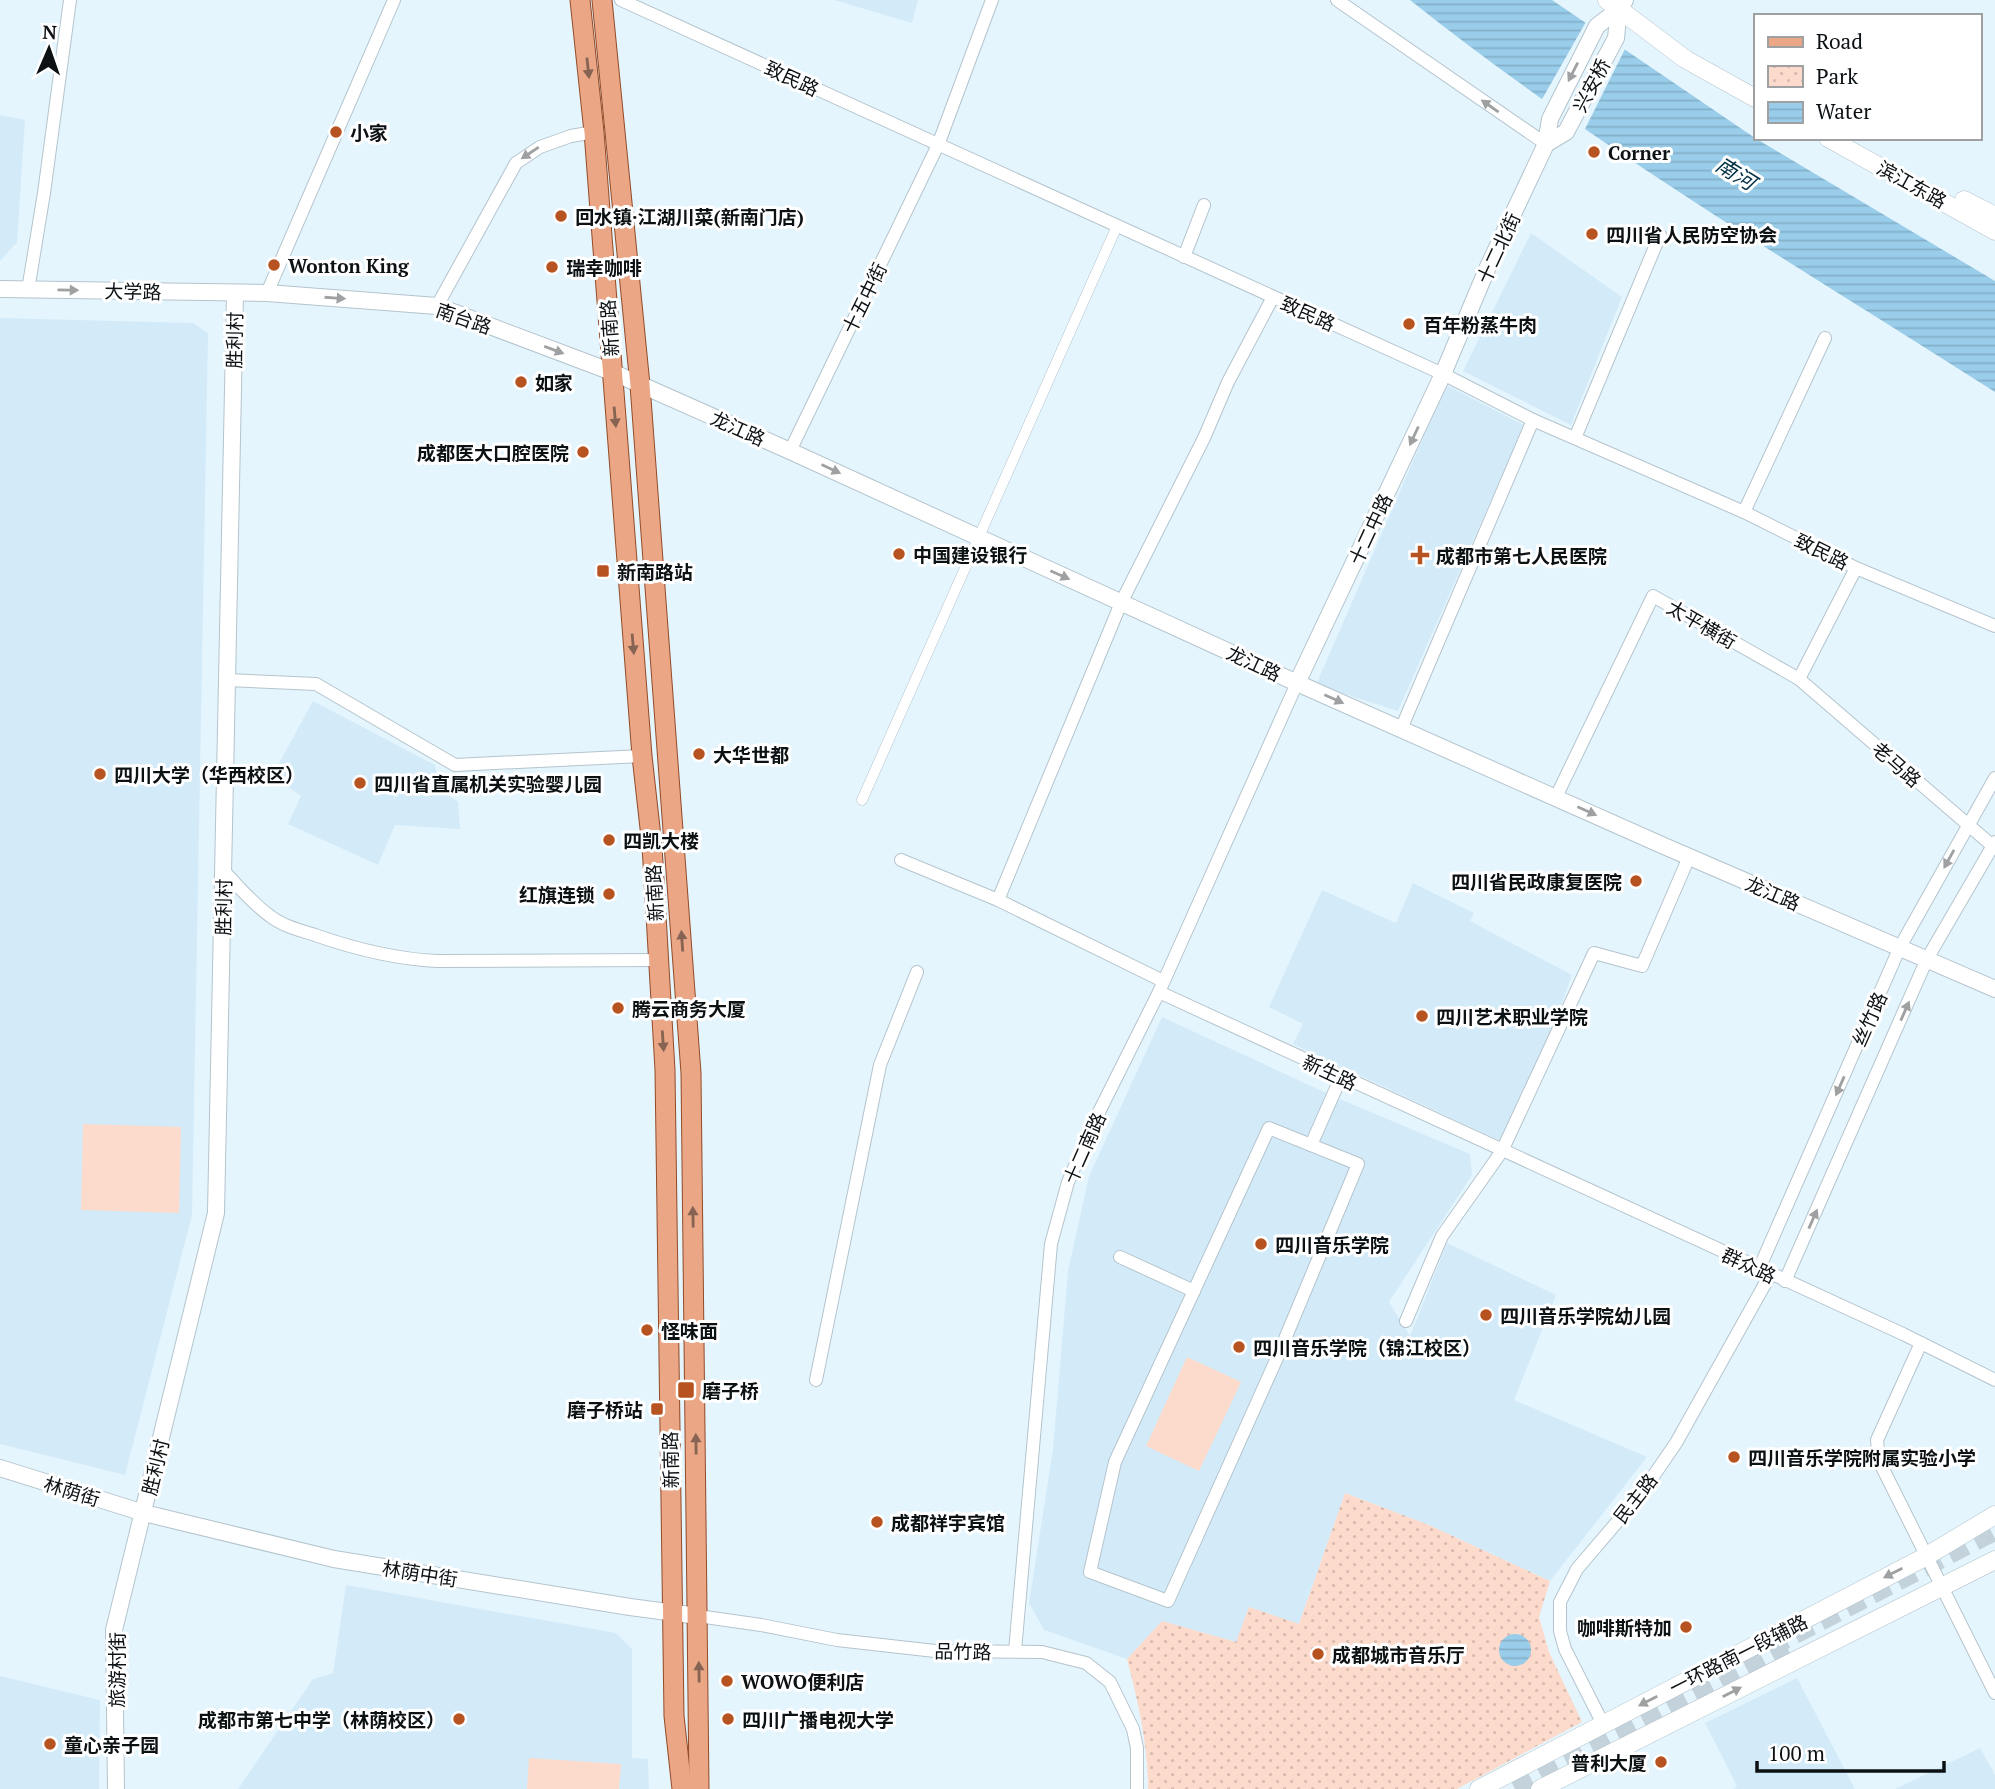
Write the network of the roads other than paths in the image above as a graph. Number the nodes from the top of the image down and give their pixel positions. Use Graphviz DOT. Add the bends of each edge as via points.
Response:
graph roads {
  1 [pos="70,0"];
  2 [pos="394,0"];
  3 [pos="580,0"];
  4 [pos="602,0"];
  5 [pos="621,0"];
  6 [pos="992,0"];
  7 [pos="1337,0"];
  8 [pos="1619,2"];
  9 [pos="1754,88"];
  10 [pos="1754,97"];
  11 [pos="594,132"];
  12 [pos="1832,140"];
  13 [pos="1844,140"];
  14 [pos="1546,144"];
  15 [pos="938,145"];
  16 [pos="1204,205"];
  17 [pos="1995,216"];
  18 [pos="1117,226"];
  19 [pos="1995,230"];
  20 [pos="1660,235"];
  21 [pos="1184,257"];
  22 [pos="0,289"];
  23 [pos="28,290"];
  24 [pos="235,293"];
  25 [pos="267,293"];
  26 [pos="1273,297"];
  27 [pos="437,306"];
  28 [pos="1825,338"];
  29 [pos="612,372"];
  30 [pos="1443,374"];
  31 [pos="640,385"];
  32 [pos="1533,420"];
  33 [pos="1575,438"];
  34 [pos="790,451"];
  35 [pos="1744,512"];
  36 [pos="978,537"];
  37 [pos="1856,568"];
  38 [pos="1121,603"];
  39 [pos="1995,626"];
  40 [pos="1799,679"];
  41 [pos="226,680"];
  42 [pos="1297,683"];
  43 [pos="1401,729"];
  44 [pos="642,756"];
  45 [pos="1995,778"];
  46 [pos="1556,797"];
  47 [pos="862,800"];
  48 [pos="1968,826"];
  49 [pos="1994,845"];
  50 [pos="1689,857"];
  51 [pos="901,859"];
  52 [pos="223,870"];
  53 [pos="998,900"];
  54 [pos="1900,947"];
  55 [pos="1927,959"];
  56 [pos="657,960"];
  57 [pos="917,972"];
  58 [pos="1161,987"];
  59 [pos="1995,989"];
  60 [pos="1341,1077"];
  61 [pos="1311,1145"];
  62 [pos="1502,1152"];
  63 [pos="1121,1257"];
  64 [pos="1765,1272"];
  65 [pos="1785,1281"];
  66 [pos="1194,1291"];
  67 [pos="1406,1321"];
  68 [pos="1921,1343"];
  69 [pos="816,1380"];
  70 [pos="1995,1380"];
  71 [pos="0,1468"];
  72 [pos="144,1513"];
  73 [pos="1995,1516"];
  74 [pos="1926,1557"];
  75 [pos="1995,1560"];
  76 [pos="1941,1588"];
  77 [pos="673,1613"];
  78 [pos="698,1616"];
  79 [pos="1016,1651"];
  80 [pos="1995,1693"];
  81 [pos="700,1716"];
  82 [pos="674,1717"];
  83 [pos="1603,1724"];
  84 [pos="116,1789"];
  85 [pos="670,1789"];
  86 [pos="682,1789"];
  87 [pos="699,1789"];
  88 [pos="713,1789"];
  89 [pos="1137,1789"];
  90 [pos="1479,1789"];
  91 [pos="1540,1789"];
  1 -- 23 [label="street"];
  2 -- 25 [label="street"];
  3 -- 11 [label="main road, 新南路, one-way"];
  4 -- 31 [label="main road, 新南路"];
  5 -- 15 [label="street, 致民路"];
  6 -- 15 [label="street, 十五中街"];
  14 -- 7 [label="street, one-way"];
  8 -- 9 [label="main road"];
  8 -- 10 [label="main road" via="1685,59"];
  8 -- 14 [label="street, 十二北街, one-way" via="1597,26 1550,119"];
  8 -- 14 [label="street, 兴安桥" via="1616,38 1566,132"];
  11 -- 27 [label="street, one-way" via="540,147 516,163"];
  11 -- 29 [label="main road, 新南路"];
  12 -- 19 [label="main road, 滨江东路"];
  13 -- 17 [label="main road, 滨江东路"];
  14 -- 30 [label="street, 十二北街"];
  15 -- 18 [label="street, 致民路"];
  15 -- 34 [label="street, 十五中街"];
  16 -- 21 [label="street"];
  18 -- 21 [label="street, 致民路"];
  18 -- 36 [label="street"];
  20 -- 33 [label="street"];
  21 -- 26 [label="street, 致民路"];
  22 -- 23 [label="street, 大学路"];
  23 -- 24 [label="street, 大学路, one-way"];
  24 -- 25 [label="street, 大学路"];
  24 -- 41 [label="street, 胜利村"];
  25 -- 27 [label="street, 南台路, one-way"];
  26 -- 30 [label="street, 致民路"];
  26 -- 38 [label="street"];
  27 -- 29 [label="street, 南台路, one-way"];
  28 -- 35 [label="street"];
  29 -- 31 [label="street, 龙江路"];
  29 -- 44 [label="main road, 新南路, one-way"];
  30 -- 32 [label="street, 致民路"];
  30 -- 42 [label="street, 十二中路, one-way"];
  31 -- 34 [label="street, 龙江路"];
  78 -- 31 [label="main road, 新南路, one-way" via="691,1073"];
  32 -- 33 [label="street, 致民路"];
  32 -- 43 [label="street"];
  33 -- 35 [label="street, 致民路"];
  34 -- 36 [label="street, 龙江路, one-way"];
  35 -- 37 [label="street, 致民路"];
  36 -- 38 [label="street, 龙江路, one-way"];
  36 -- 47 [label="street"];
  37 -- 39 [label="street, 致民路"];
  37 -- 40 [label="street"];
  38 -- 42 [label="street, 龙江路"];
  38 -- 53 [label="street"];
  40 -- 46 [label="street, 太平横街" via="1653,596"];
  40 -- 48 [label="street, 老马路"];
  41 -- 44 [label="street" via="316,684 455,765"];
  41 -- 52 [label="street, 胜利村"];
  42 -- 43 [label="street, 龙江路, one-way"];
  42 -- 58 [label="street, 十二南路"];
  43 -- 46 [label="street, 龙江路"];
  44 -- 56 [label="main road, 新南路"];
  45 -- 48 [label="street, 丝竹路"];
  46 -- 50 [label="street, 龙江路, one-way"];
  48 -- 49 [label="street, 老马路"];
  48 -- 54 [label="street, 丝竹路, one-way"];
  49 -- 55 [label="street, 丝竹路"];
  50 -- 54 [label="street, 龙江路"];
  50 -- 62 [label="street" via="1642,966 1594,953"];
  51 -- 53 [label="street, 新生路"];
  52 -- 56 [label="street" via="270,916 353,948 437,961"];
  52 -- 72 [label="street, 胜利村" via="216,1213"];
  53 -- 58 [label="street, 新生路"];
  54 -- 55 [label="street"];
  54 -- 64 [label="street, 丝竹路, one-way"];
  55 -- 59 [label="street"];
  65 -- 55 [label="street, 丝竹路, one-way"];
  56 -- 77 [label="main road, 新南路, one-way" via="664,1070"];
  57 -- 69 [label="street" via="880,1065"];
  58 -- 60 [label="street, 新生路"];
  58 -- 79 [label="street, 十二南路" via="1068,1182 1051,1244"];
  60 -- 61 [label="street"];
  60 -- 62 [label="street, 新生路"];
  61 -- 66 [label="street" via="1269,1128"];
  61 -- 66 [label="street" via="1358,1164 1168,1601 1090,1572 1115,1462"];
  62 -- 64 [label="street, 群众路"];
  62 -- 67 [label="street" via="1441,1236"];
  63 -- 66 [label="street"];
  64 -- 65 [label="street, 群众路"];
  64 -- 83 [label="street, 民主路" via="1676,1443 1641,1494 1577,1569 1560,1602 1560,1631 1566,1649"];
  65 -- 68 [label="street, 群众路"];
  68 -- 70 [label="street, 群众路"];
  68 -- 74 [label="street" via="1878,1440 1879,1461"];
  71 -- 72 [label="street, 林荫街"];
  72 -- 77 [label="street, 林荫中街" via="334,1559"];
  72 -- 84 [label="street, 旅游村街" via="114,1630"];
  73 -- 74 [label="main road, 一环路南一段辅路"];
  74 -- 76 [label="street"];
  74 -- 83 [label="main road, 一环路南一段辅路, one-way"];
  75 -- 76 [label="main road, 一环路南一段辅路"];
  76 -- 80 [label="street"];
  91 -- 76 [label="main road, 一环路南一段辅路, one-way"];
  77 -- 78 [label="street, 林荫中街"];
  77 -- 82 [label="main road, 新南路"];
  78 -- 79 [label="street, 品竹路" via="935,1651"];
  81 -- 78 [label="main road, 新南路, one-way"];
  79 -- 89 [label="street, 品竹路" via="1086,1663 1110,1682 1138,1748"];
  81 -- 87 [label="main road, 新南路"];
  81 -- 88 [label="main road"];
  82 -- 85 [label="main road"];
  82 -- 86 [label="main road, 新南路"];
  83 -- 90 [label="main road, 一环路南一段辅路"];
}
